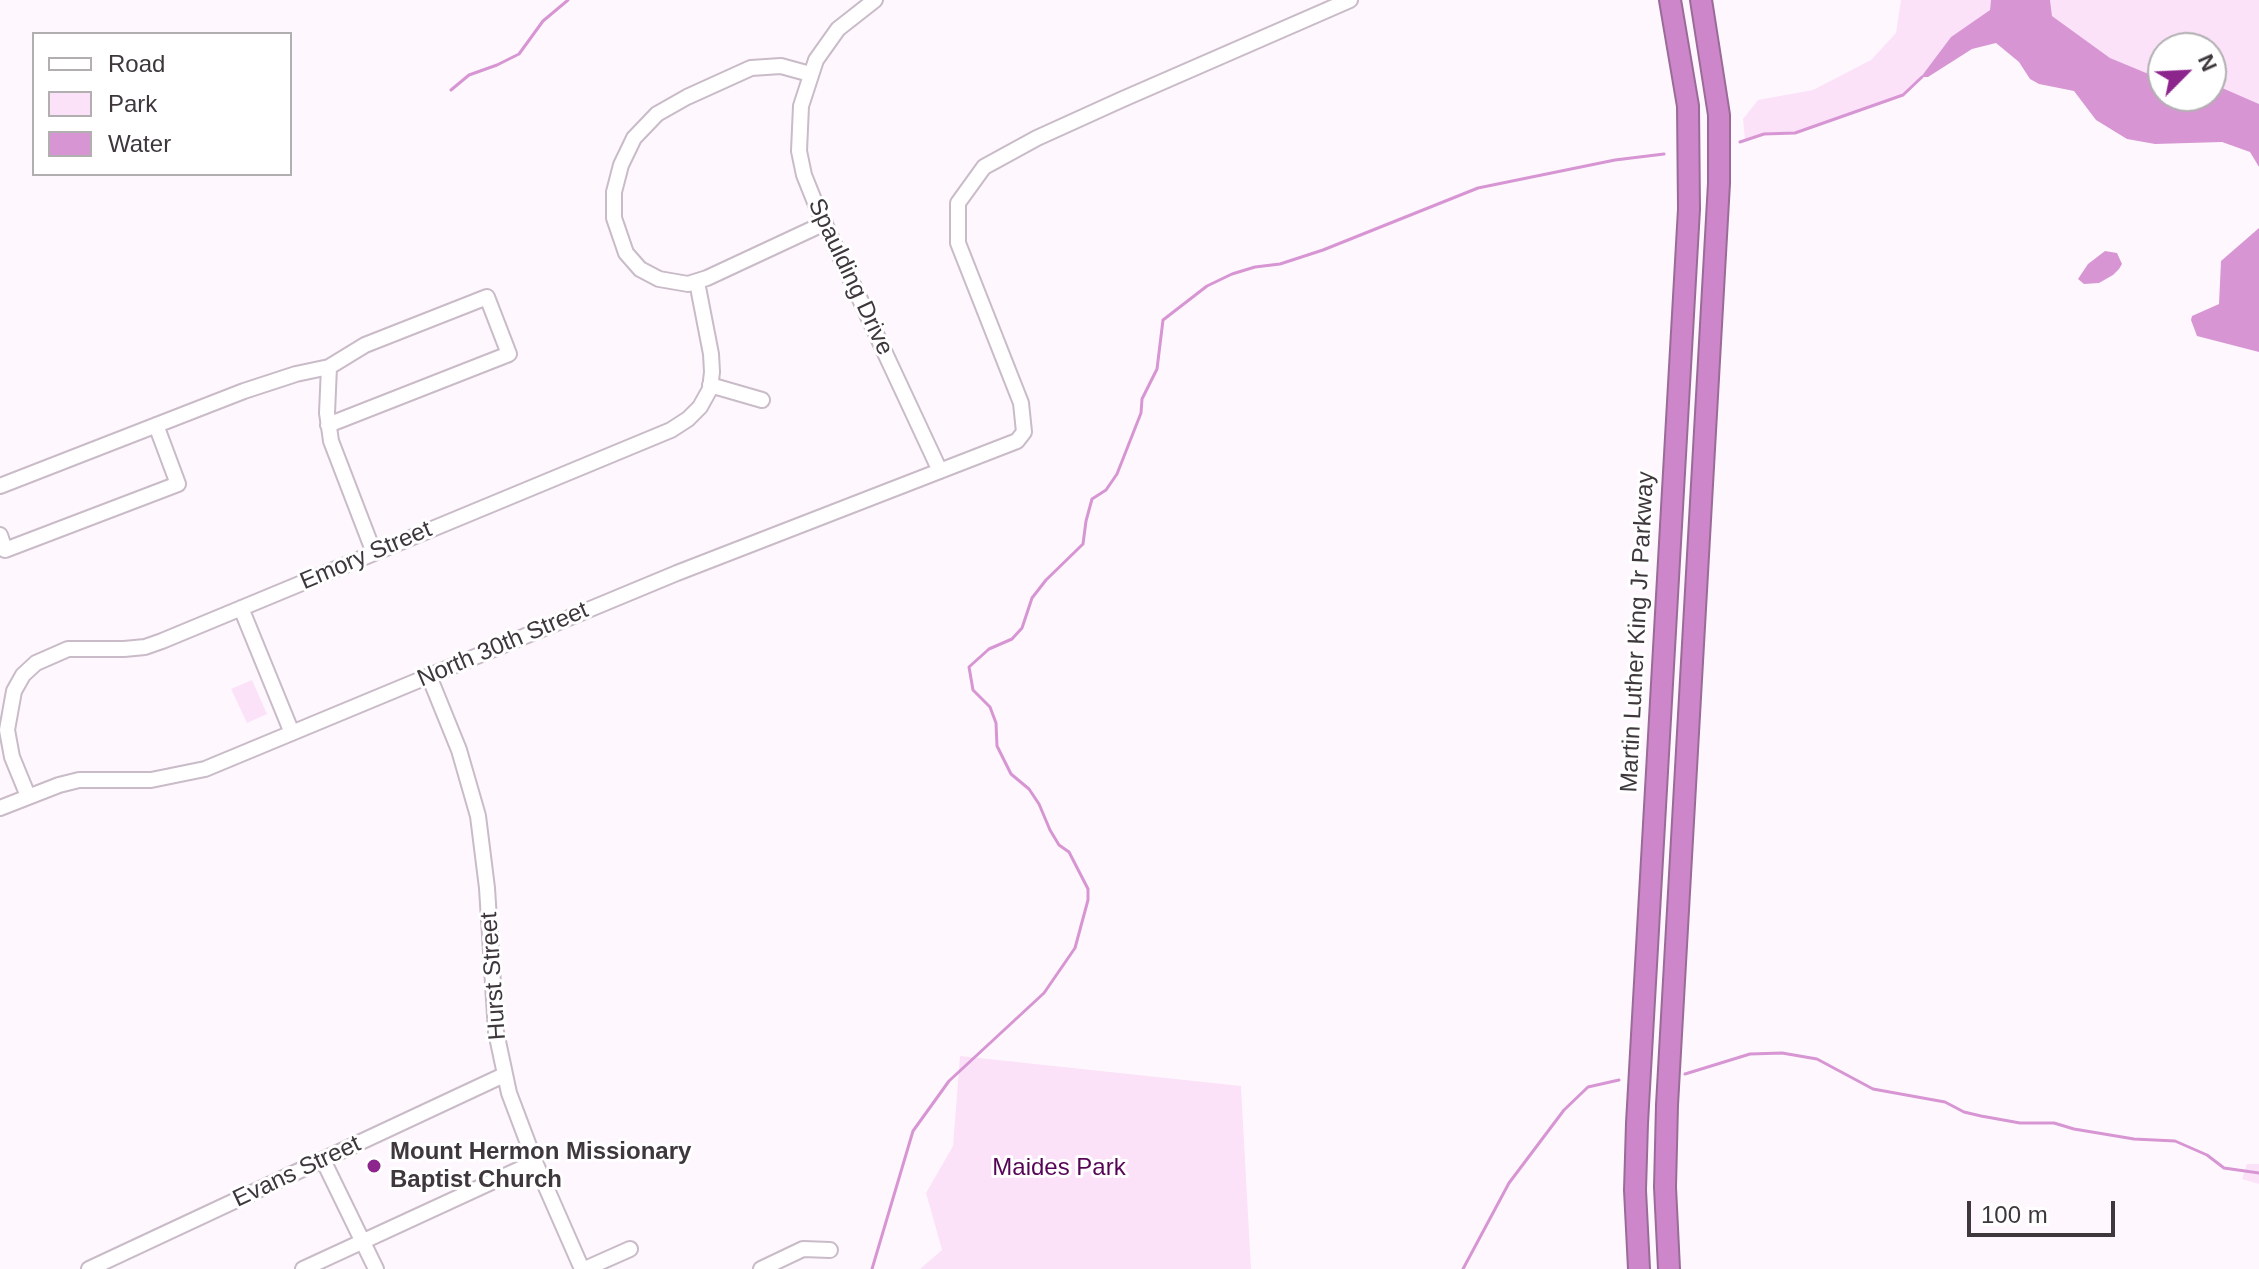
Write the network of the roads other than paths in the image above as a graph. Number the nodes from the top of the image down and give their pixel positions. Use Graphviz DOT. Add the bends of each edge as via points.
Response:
graph roads {
  1 [pos="875,0"];
  2 [pos="1350,0"];
  3 [pos="1670,0"];
  4 [pos="1701,0"];
  5 [pos="810,74"];
  6 [pos="825,223"];
  7 [pos="697,282"];
  8 [pos="329,367"];
  9 [pos="710,385"];
  10 [pos="762,400"];
  11 [pos="156,425"];
  12 [pos="328,425"];
  13 [pos="940,471"];
  14 [pos="0,486"];
  15 [pos="0,535"];
  16 [pos="374,553"];
  17 [pos="241,608"];
  18 [pos="429,676"];
  19 [pos="292,733"];
  20 [pos="28,796"];
  21 [pos="0,808"];
  22 [pos="504,1075"];
  23 [pos="323,1160"];
  24 [pos="535,1162"];
  25 [pos="362,1241"];
  26 [pos="630,1249"];
  27 [pos="830,1250"];
  28 [pos="89,1269"];
  29 [pos="303,1269"];
  30 [pos="376,1269"];
  31 [pos="584,1269"];
  32 [pos="761,1269"];
  33 [pos="1639,1269"];
  34 [pos="1669,1269"];
  1 -- 5 [label="street, Spaulding Drive" via="838,29"];
  2 -- 13 [label="street, North 30th Street" via="1094,112 984,167 958,203 958,243 1021,403 1024,432 1017,441"];
  3 -- 33 [label="highway, Martin Luther King Jr Parkway" via="1688,106 1689,209 1636,1135"];
  4 -- 34 [label="highway" via="1719,115 1719,183 1667,1105"];
  5 -- 6 [label="street, Spaulding Drive" via="801,106 799,151"];
  5 -- 7 [label="street" via="781,66 742,71 657,114 628,149 613,206 626,253 659,279"];
  6 -- 7 [label="street"];
  6 -- 13 [label="street, Spaulding Drive"];
  7 -- 9 [label="street" via="711,354"];
  8 -- 11 [label="street" via="262,384"];
  8 -- 12 [label="street"];
  8 -- 12 [label="street" via="365,345 487,297 509,354"];
  9 -- 10 [label="street"];
  9 -- 16 [label="street, Emory Street" via="700,407 671,430"];
  11 -- 14 [label="street"];
  11 -- 15 [label="street" via="178,484 5,550"];
  12 -- 16 [label="street"];
  13 -- 18 [label="street, North 30th Street"];
  16 -- 17 [label="street, Emory Street"];
  17 -- 19 [label="street"];
  17 -- 20 [label="street, Emory Street" via="150,646 68,649 28,670 14,691 7,730"];
  18 -- 19 [label="street, North 30th Street"];
  18 -- 22 [label="street, Hurst Street" via="478,816"];
  19 -- 20 [label="street, North 30th Street" via="192,773 151,780 79,780"];
  20 -- 21 [label="street, North 30th Street"];
  22 -- 23 [label="street, Evans Street"];
  22 -- 24 [label="street, Hurst Street"];
  23 -- 25 [label="street"];
  23 -- 28 [label="street, Evans Street"];
  24 -- 25 [label="street"];
  24 -- 31 [label="street, Hurst Street"];
  25 -- 29 [label="street"];
  25 -- 30 [label="street"];
  26 -- 31 [label="street"];
  27 -- 32 [label="street" via="803,1249"];
}
